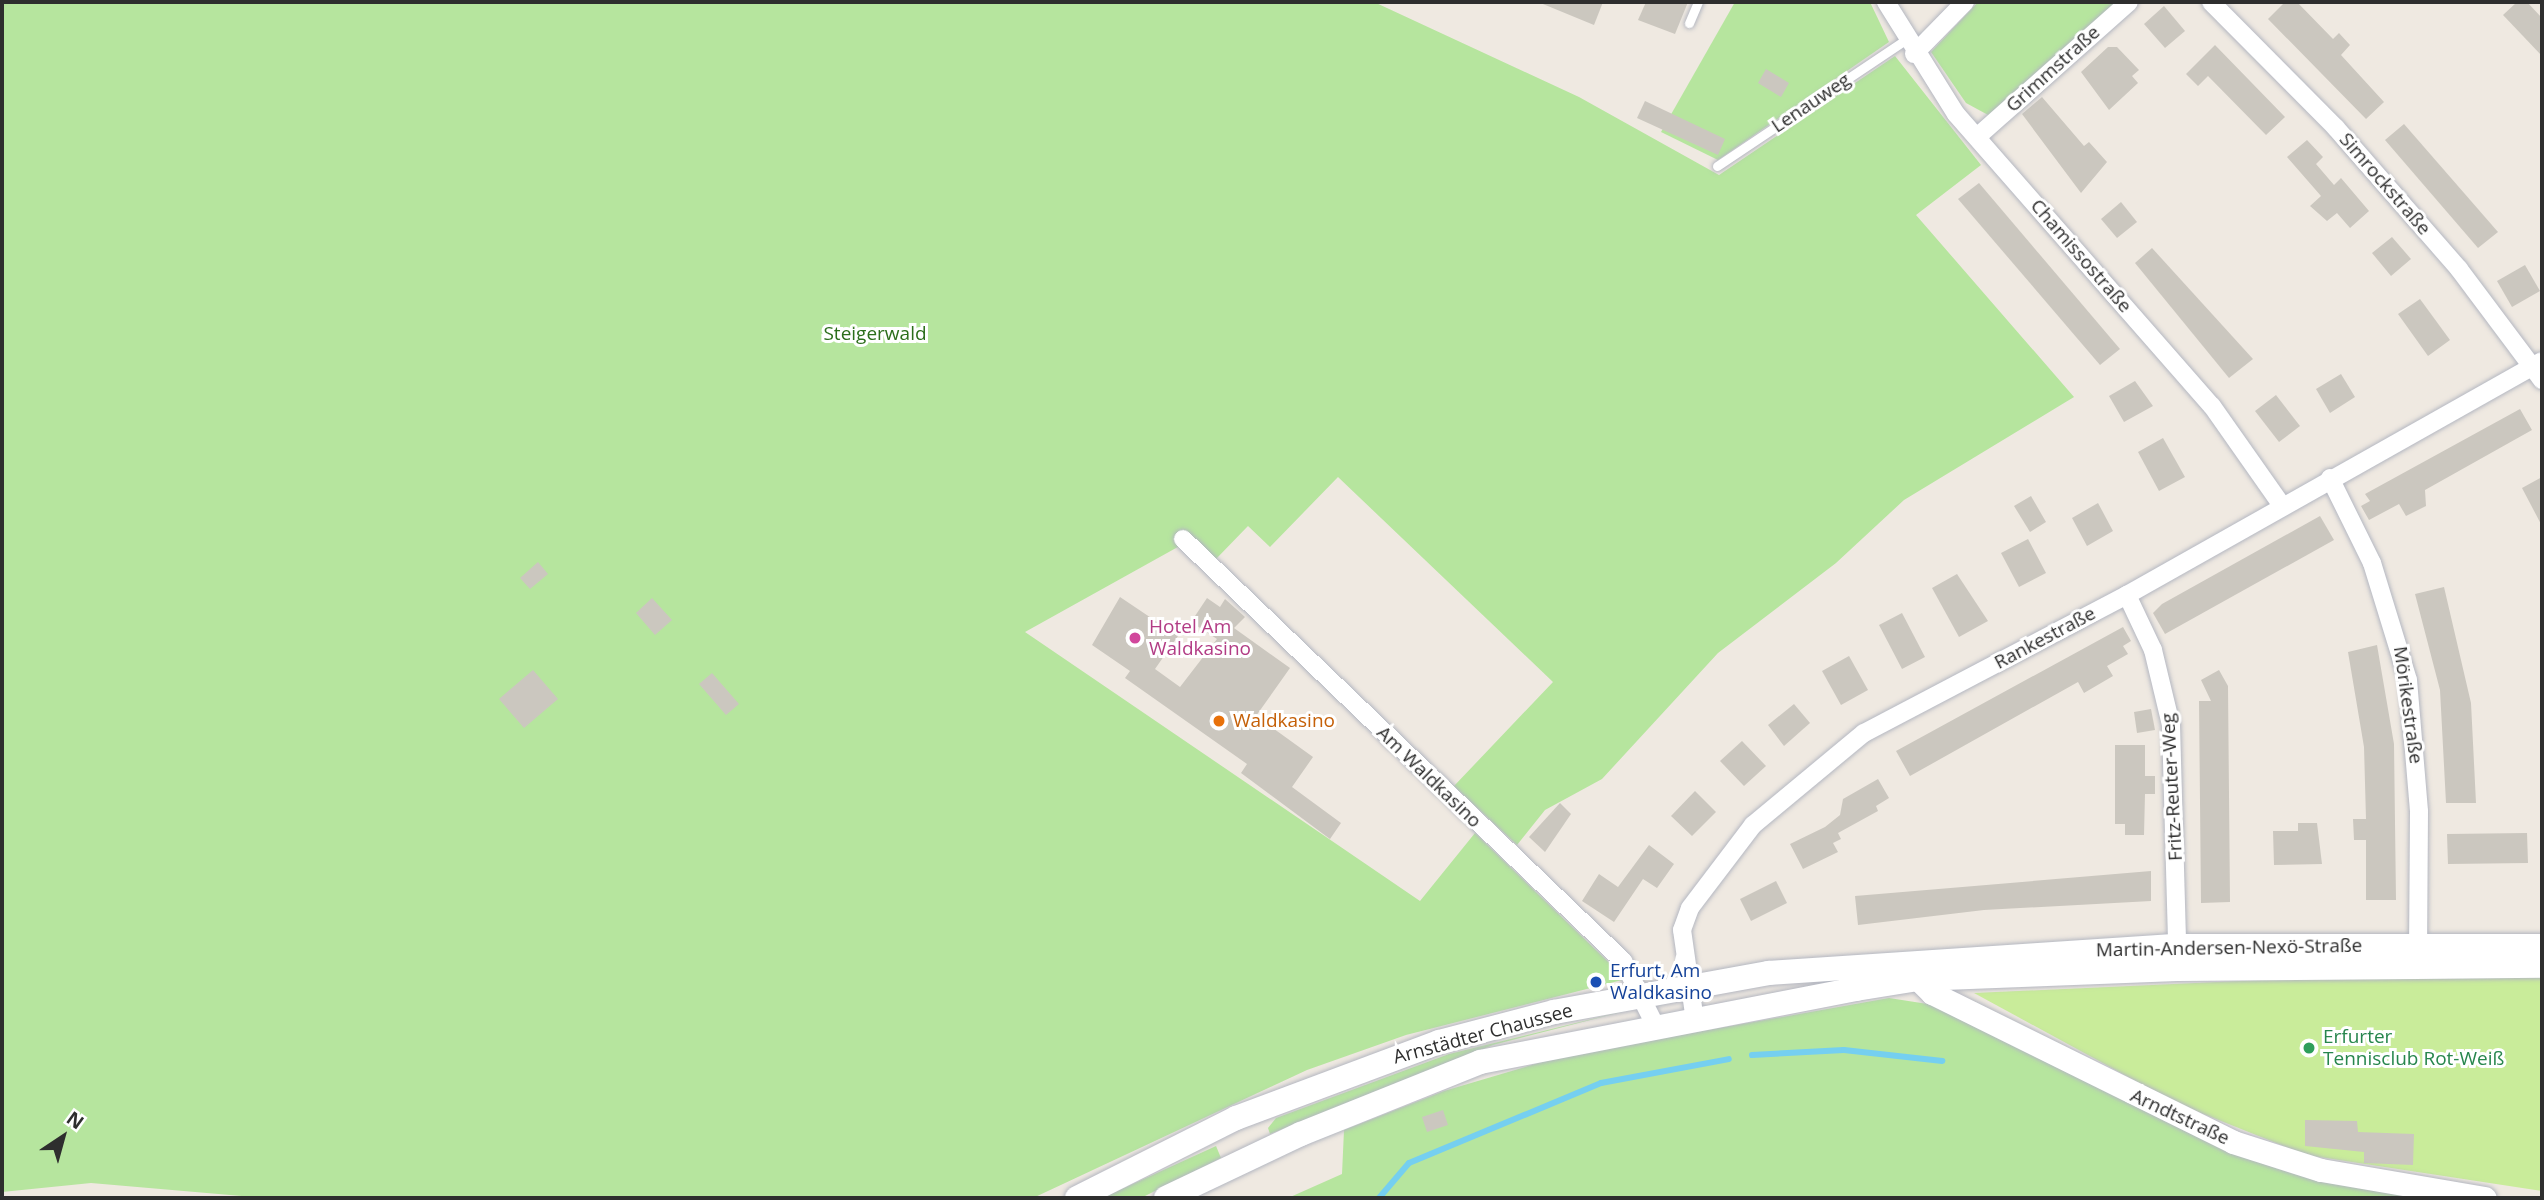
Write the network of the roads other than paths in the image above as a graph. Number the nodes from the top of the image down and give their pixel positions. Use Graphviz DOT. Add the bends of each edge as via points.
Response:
graph roads {
  1 [pos="1698,2"];
  2 [pos="1886,2"];
  3 [pos="1965,2"];
  4 [pos="2129,2"];
  5 [pos="2211,2"];
  6 [pos="1689,23"];
  7 [pos="1910,47"];
  8 [pos="1977,137"];
  9 [pos="1717,166"];
  10 [pos="2539,369"];
  11 [pos="2330,478"];
  12 [pos="2283,507"];
  13 [pos="1183,539"];
  14 [pos="2127,595"];
  15 [pos="2177,946"];
  16 [pos="2418,946"];
  17 [pos="2542,946"];
  18 [pos="2542,966"];
  19 [pos="1917,969"];
  20 [pos="1690,987"];
  21 [pos="1645,995"];
  22 [pos="1695,1021"];
  23 [pos="1657,1027"];
  24 [pos="1077,1198"];
  25 [pos="1166,1198"];
  26 [pos="2485,1198"];
  1 -- 6 [label="lane"];
  2 -- 7 [label="street, Chamissostraße"];
  3 -- 7 [label="street"];
  4 -- 8 [label="street, Grimmstraße"];
  5 -- 10 [label="street, Simrockstraße" via="2336,128"];
  7 -- 8 [label="street, Chamissostraße"];
  7 -- 9 [label="lane, Lenauweg"];
  8 -- 12 [label="street, Chamissostraße" via="2212,406"];
  10 -- 11 [label="street, Rankestraße"];
  11 -- 12 [label="street, Rankestraße"];
  11 -- 16 [label="street, Mörikestraße" via="2372,563 2408,680 2419,812"];
  12 -- 14 [label="street, Rankestraße"];
  13 -- 21 [label="street, Am Waldkasino" via="1623,961"];
  14 -- 15 [label="street, Fritz-Reuter-Weg" via="2153,650 2171,725"];
  14 -- 20 [label="street, Rankestraße" via="1864,733 1753,825 1690,908 1682,930"];
  15 -- 16 [label="main road, Martin-Andersen-Nexö-Straße"];
  15 -- 19 [label="main road, Martin-Andersen-Nexö-Straße"];
  16 -- 17 [label="main road, Martin-Andersen-Nexö-Straße"];
  18 -- 19 [label="main road, Martin-Andersen-Nexö-Straße"];
  19 -- 20 [label="main road, Arnstädter Chaussee"];
  19 -- 22 [label="main road, Arnstädter Chaussee"];
  19 -- 26 [label="street, Arndtstraße" via="1932,993 2233,1142 2320,1170"];
  20 -- 21 [label="main road, Arnstädter Chaussee"];
  20 -- 22 [label="street, Rankestraße"];
  21 -- 23 [label="street, Am Waldkasino"];
  21 -- 24 [label="main road, Arnstädter Chaussee" via="1533,1017 1359,1069 1236,1118"];
  22 -- 23 [label="main road, Arnstädter Chaussee"];
  23 -- 25 [label="main road, Arnstädter Chaussee" via="1480,1062 1301,1134"];
}
